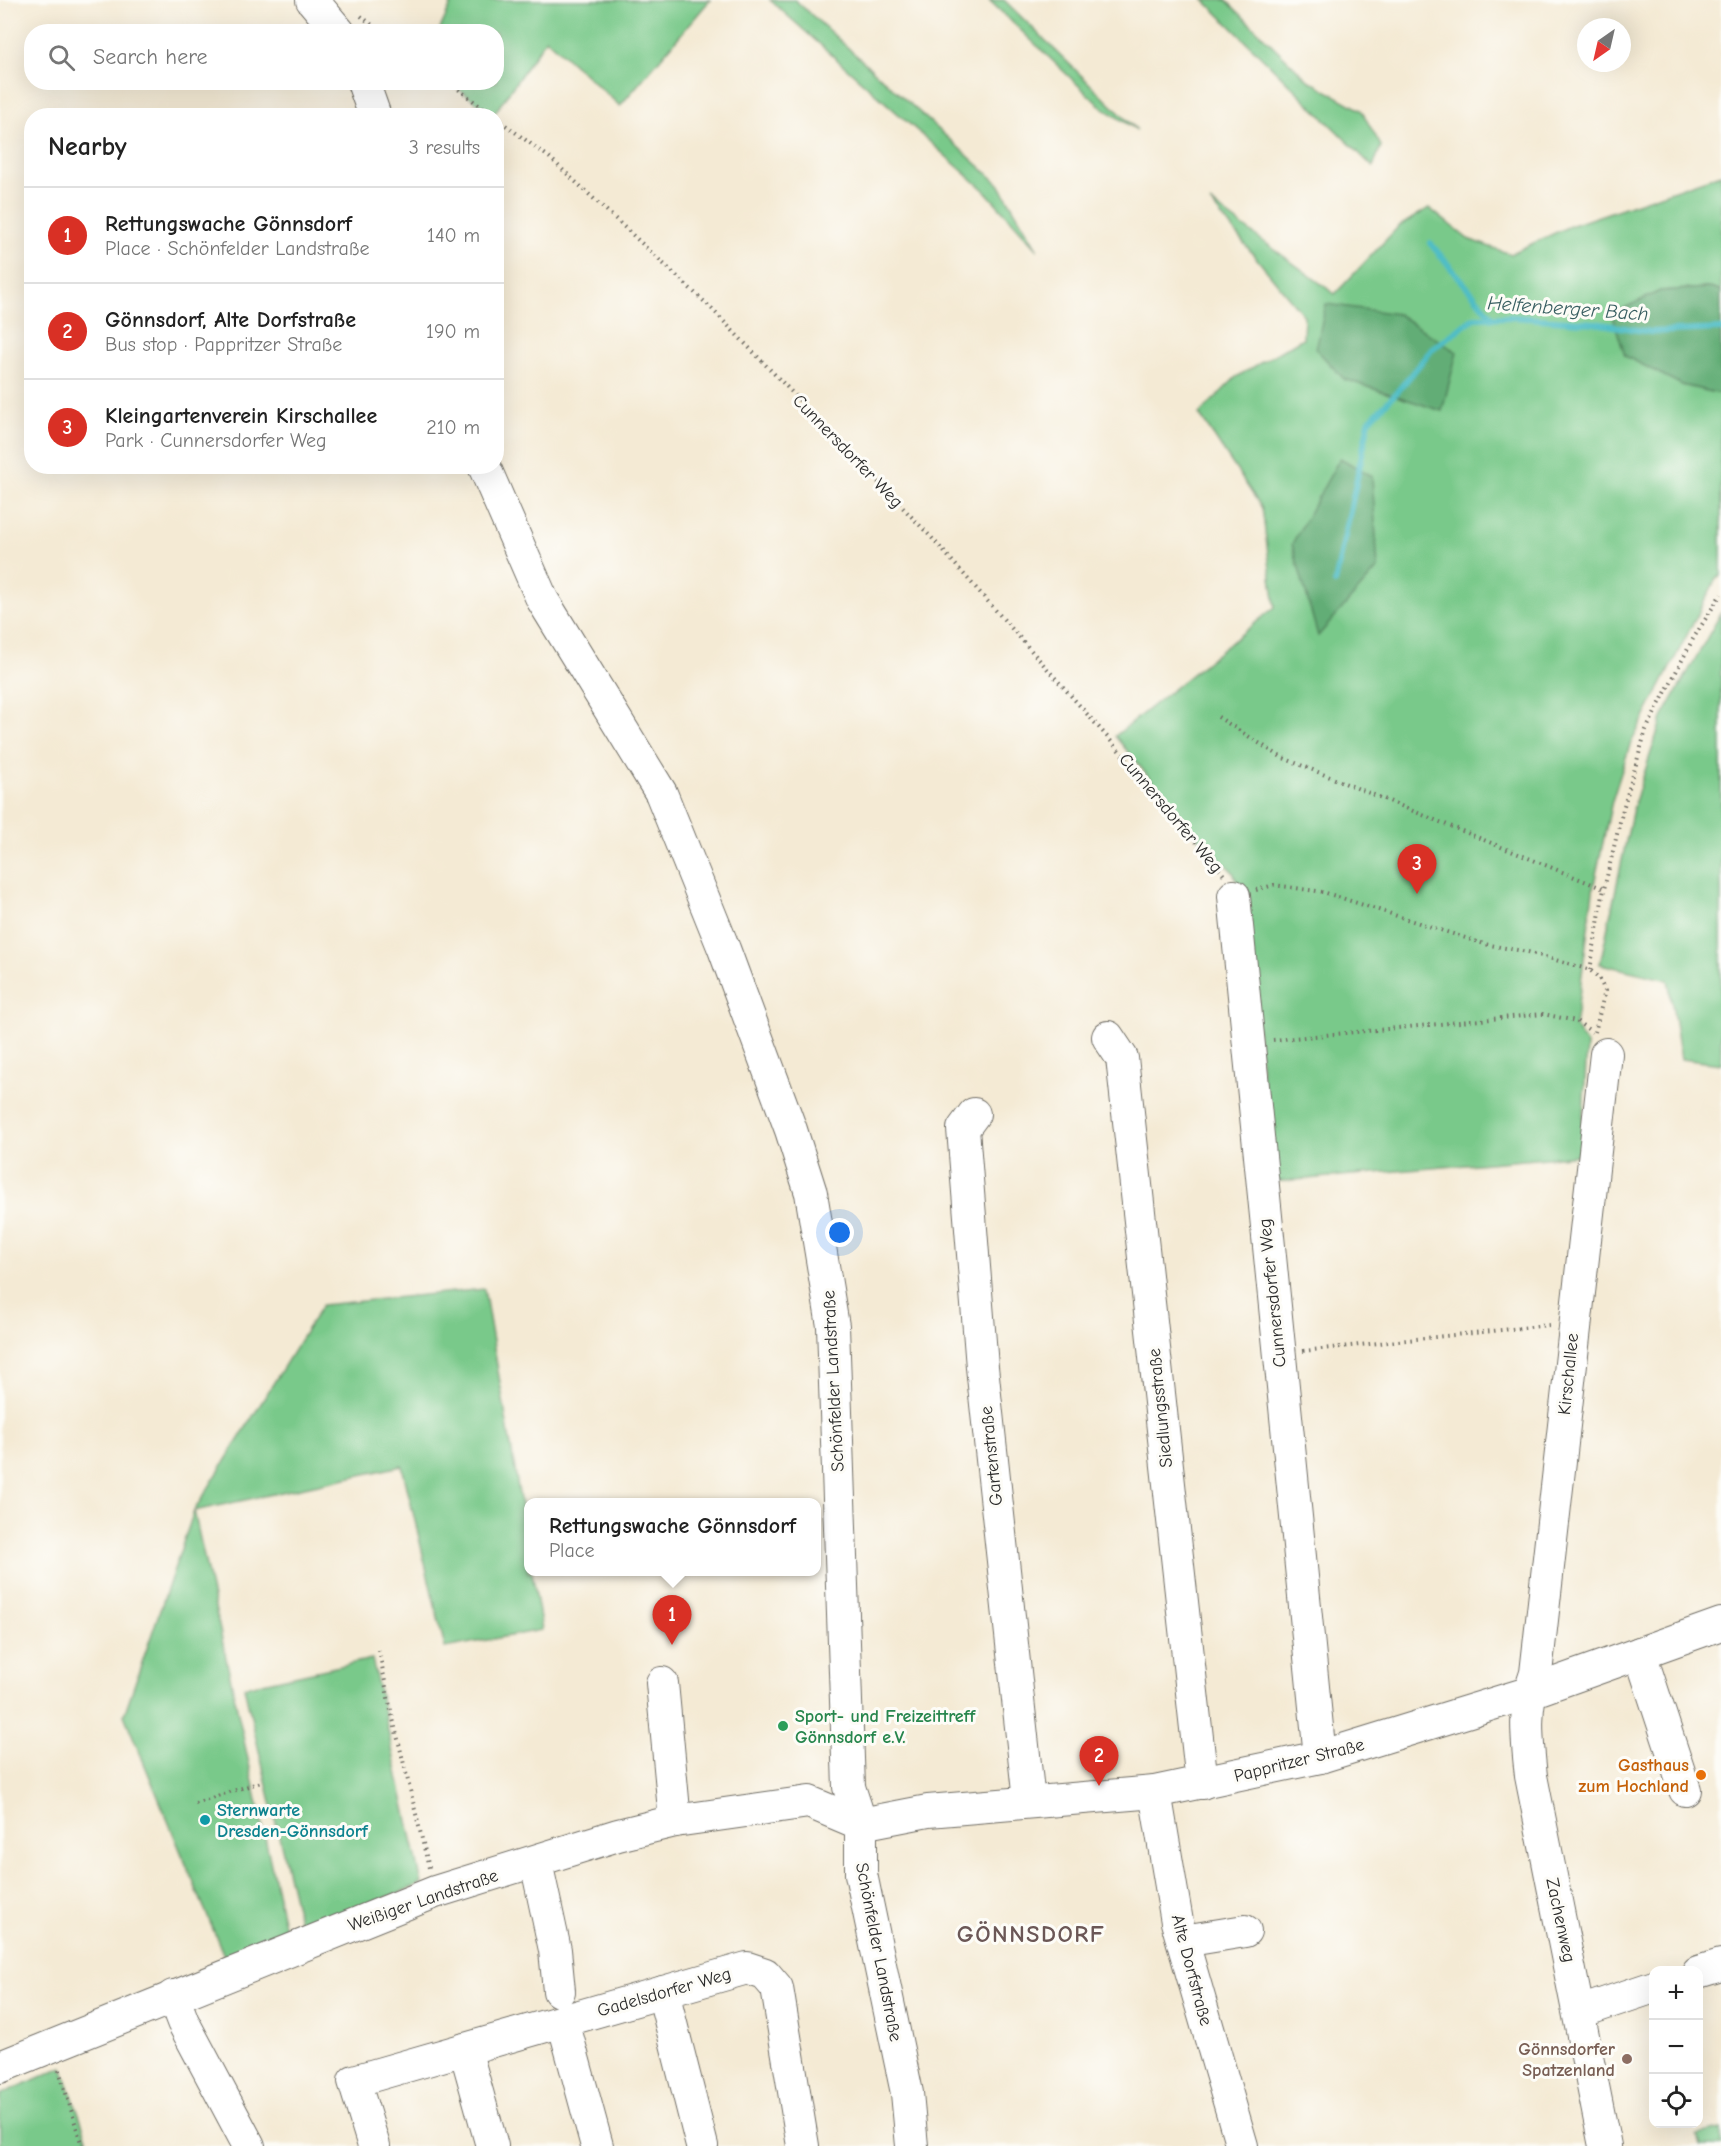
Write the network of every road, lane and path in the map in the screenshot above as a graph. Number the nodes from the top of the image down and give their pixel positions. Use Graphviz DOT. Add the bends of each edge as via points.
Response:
graph roads {
  1 [pos="312,0"];
  2 [pos="332,24"];
  3 [pos="366,90"];
  4 [pos="460,90"];
  5 [pos="372,108"];
  6 [pos="483,108"];
  7 [pos="504,124"];
  8 [pos="487,474"];
  9 [pos="1721,594"];
  10 [pos="1218,717"];
  11 [pos="1604,889"];
  12 [pos="1234,897"];
  13 [pos="1590,970"];
  14 [pos="1108,1037"];
  15 [pos="1248,1043"];
  16 [pos="1600,1044"];
  17 [pos="974,1114"];
  18 [pos="1574,1323"];
  19 [pos="1278,1354"];
  20 [pos="1721,1624"];
  21 [pos="379,1650"];
  22 [pos="1640,1653"];
  23 [pos="662,1683"];
  24 [pos="1528,1693"];
  25 [pos="1320,1757"];
  26 [pos="261,1782"];
  27 [pos="1202,1783"];
  28 [pos="1685,1791"];
  29 [pos="1155,1792"];
  30 [pos="1029,1801"];
  31 [pos="195,1803"];
  32 [pos="675,1821"];
  33 [pos="861,1824"];
  34 [pos="536,1862"];
  35 [pos="435,1892"];
  36 [pos="1245,1931"];
  37 [pos="1183,1941"];
  38 [pos="1721,1965"];
  39 [pos="1703,1970"];
  40 [pos="1649,1988"];
  41 [pos="663,1992"];
  42 [pos="173,1996"];
  43 [pos="561,2006"];
  44 [pos="1580,2012"];
  45 [pos="465,2049"];
  46 [pos="56,2060"];
  47 [pos="0,2067"];
  48 [pos="82,2146"];
  49 [pos="249,2146"];
  50 [pos="374,2146"];
  51 [pos="492,2146"];
  52 [pos="597,2146"];
  53 [pos="702,2146"];
  54 [pos="803,2146"];
  55 [pos="912,2146"];
  56 [pos="1242,2146"];
  57 [pos="1605,2146"];
  1 -- 2 [label="street"];
  3 -- 5 [label="street"];
  4 -- 6 [label="path, Cunnersdorfer Weg"];
  7 -- 12 [label="path, Cunnersdorfer Weg" via="550,158 710,307 931,537 1222,871"];
  8 -- 33 [label="street, Schönfelder Landstraße" via="542,599 661,793 724,949 811,1193 833,1326 849,1787"];
  9 -- 11 [label="path" via="1646,730"];
  10 -- 11 [label="path" via="1281,757"];
  11 -- 13 [label="path"];
  12 -- 13 [label="path" via="1274,885 1323,892 1484,944"];
  12 -- 15 [label="street, Cunnersdorfer Weg"];
  13 -- 16 [label="path" via="1605,991"];
  14 -- 27 [label="street, Siedlungsstraße" via="1122,1058"];
  15 -- 16 [label="path" via="1543,1014 1576,1021"];
  15 -- 19 [label="street, Cunnersdorfer Weg"];
  16 -- 18 [label="street, Kirschallee" via="1584,1265"];
  17 -- 30 [label="street, Gartenstraße" via="963,1129 982,1367"];
  18 -- 19 [label="path"];
  18 -- 24 [label="street, Kirschallee" via="1536,1673"];
  19 -- 25 [label="street, Cunnersdorfer Weg"];
  20 -- 22 [label="street, Pappritzer Straße"];
  21 -- 35 [label="path"];
  22 -- 24 [label="street, Pappritzer Straße"];
  22 -- 28 [label="street"];
  23 -- 32 [label="street"];
  24 -- 25 [label="street, Pappritzer Straße"];
  24 -- 44 [label="street, Zachenweg" via="1531,1776"];
  25 -- 27 [label="street, Pappritzer Straße"];
  26 -- 31 [label="path"];
  27 -- 29 [label="street, Pappritzer Straße"];
  29 -- 30 [label="street, Pappritzer Straße"];
  29 -- 37 [label="street, Alte Dorfstraße"];
  30 -- 33 [label="street, Pappritzer Straße" via="928,1811"];
  32 -- 33 [label="street, Weißiger Landstraße" via="809,1802"];
  32 -- 34 [label="street, Weißiger Landstraße"];
  33 -- 55 [label="street, Schönfelder Landstraße" via="861,1874 907,2093"];
  34 -- 35 [label="street, Weißiger Landstraße"];
  34 -- 43 [label="street" via="555,1950"];
  35 -- 42 [label="street, Weißiger Landstraße"];
  36 -- 37 [label="street"];
  37 -- 56 [label="street, Alte Dorfstraße"];
  38 -- 39 [label="street"];
  40 -- 44 [label="street"];
  41 -- 43 [label="street, Gadelsdorfer Weg"];
  41 -- 53 [label="street"];
  41 -- 54 [label="street, Gadelsdorfer Weg" via="747,1968 765,1974 777,1988"];
  42 -- 47 [label="street, Weißiger Landstraße"];
  42 -- 49 [label="street"];
  43 -- 45 [label="street, Gadelsdorfer Weg"];
  43 -- 52 [label="street"];
  44 -- 57 [label="street, Zachenweg"];
  45 -- 50 [label="street, Gadelsdorfer Weg" via="354,2081"];
  45 -- 51 [label="street"];
  46 -- 48 [label="path"];
}
